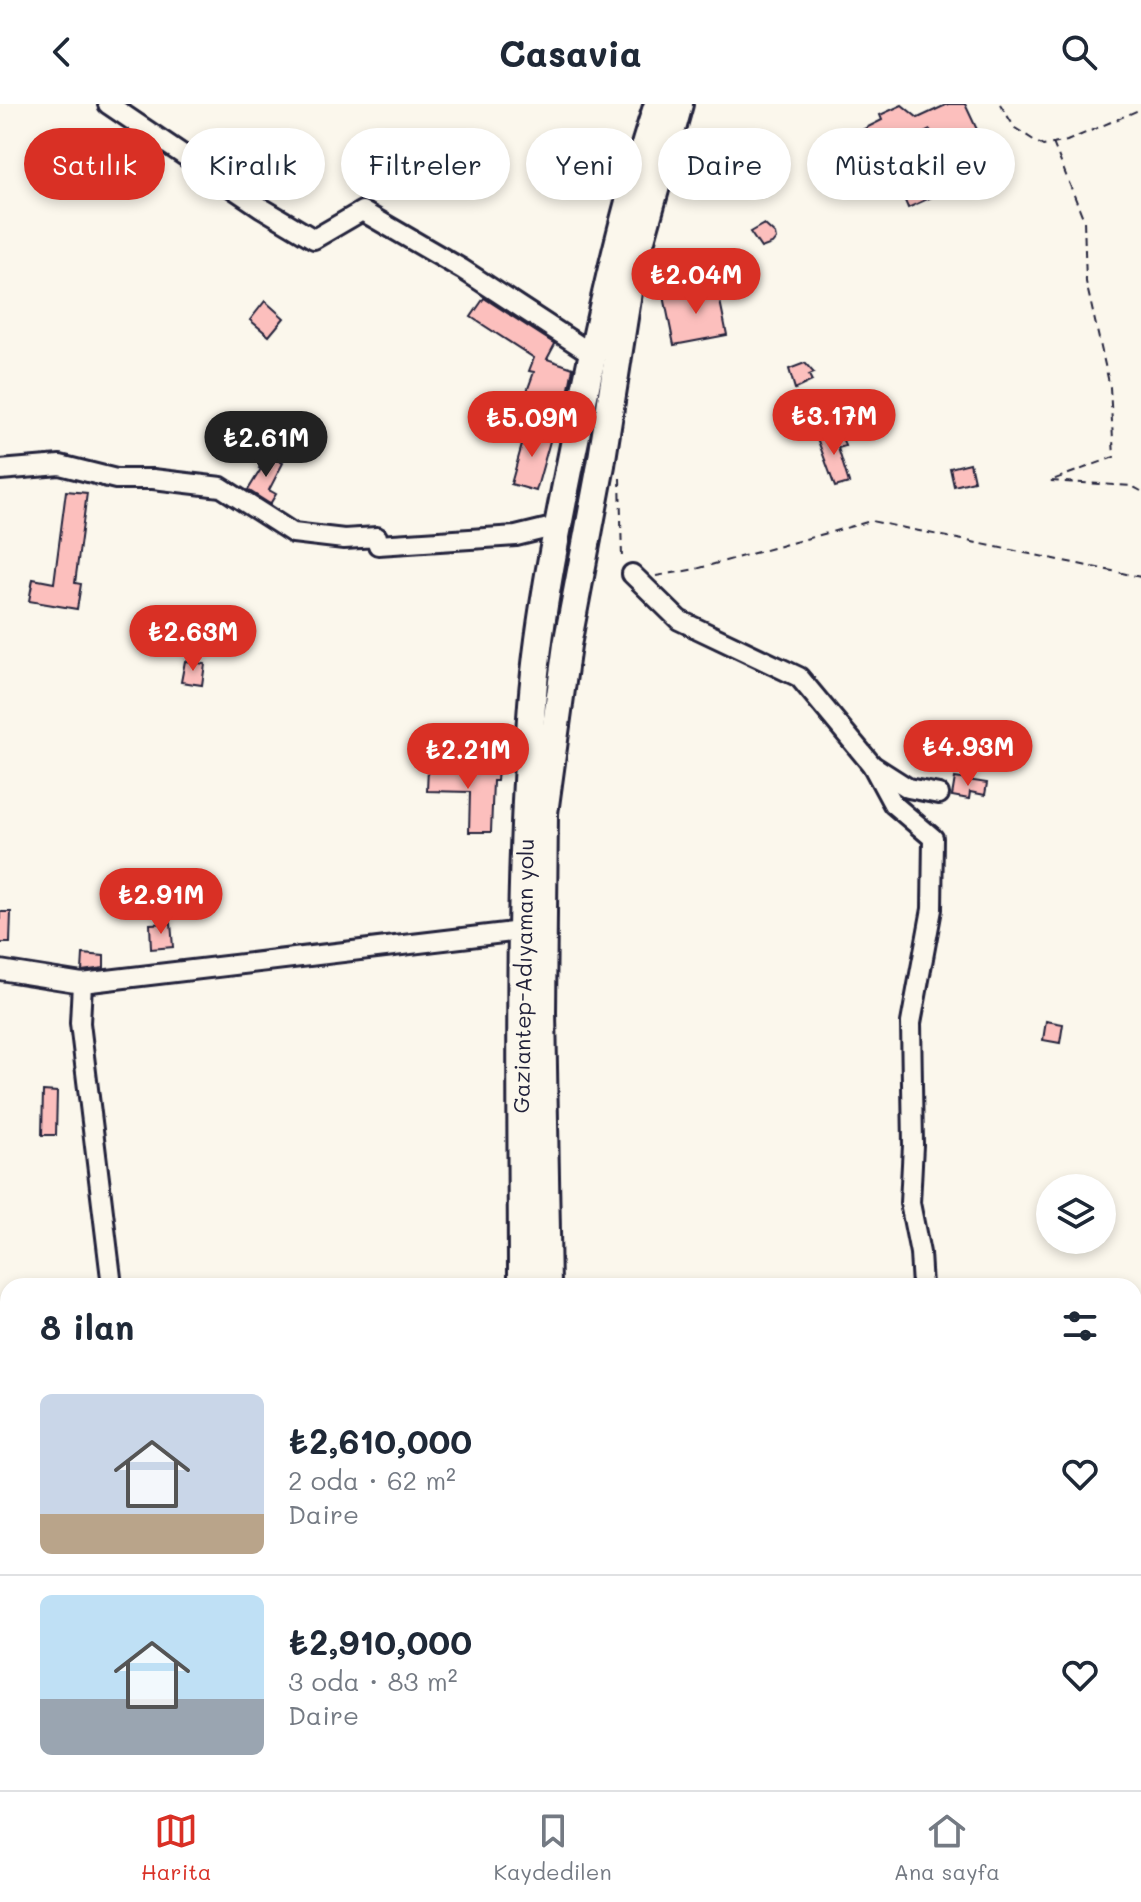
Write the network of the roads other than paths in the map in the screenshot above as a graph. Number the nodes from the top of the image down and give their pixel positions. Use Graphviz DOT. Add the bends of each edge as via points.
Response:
graph roads {
  1 [pos="108,104"];
  2 [pos="658,104"];
  3 [pos="679,104"];
  4 [pos="592,354"];
  5 [pos="0,470"];
  6 [pos="557,526"];
  7 [pos="632,574"];
  8 [pos="872,765"];
  9 [pos="939,794"];
  10 [pos="521,931"];
  11 [pos="0,970"];
  12 [pos="82,983"];
  13 [pos="111,1278"];
  14 [pos="522,1278"];
  15 [pos="547,1278"];
  16 [pos="922,1278"];
  1 -- 4 [label="street" via="314,239 362,211"];
  2 -- 4 [label="highway, Gaziantep-Adıyaman yolu"];
  3 -- 15 [label="highway, Gaziantep-Adıyaman yolu" via="630,279 567,645 544,813"];
  4 -- 6 [label="highway, Gaziantep-Adıyaman yolu"];
  5 -- 6 [label="street" via="60,465 116,479 221,487 293,533 377,537 378,545 516,536"];
  6 -- 10 [label="highway, Gaziantep-Adıyaman yolu" via="531,715"];
  7 -- 8 [label="street" via="679,620 799,677"];
  8 -- 9 [label="street" via="908,788"];
  8 -- 16 [label="street" via="893,804 933,838 932,909 911,1023 910,1203"];
  10 -- 12 [label="street"];
  10 -- 14 [label="highway, Gaziantep-Adıyaman yolu"];
  11 -- 12 [label="street"];
  12 -- 13 [label="street" via="80,1023"];
}
